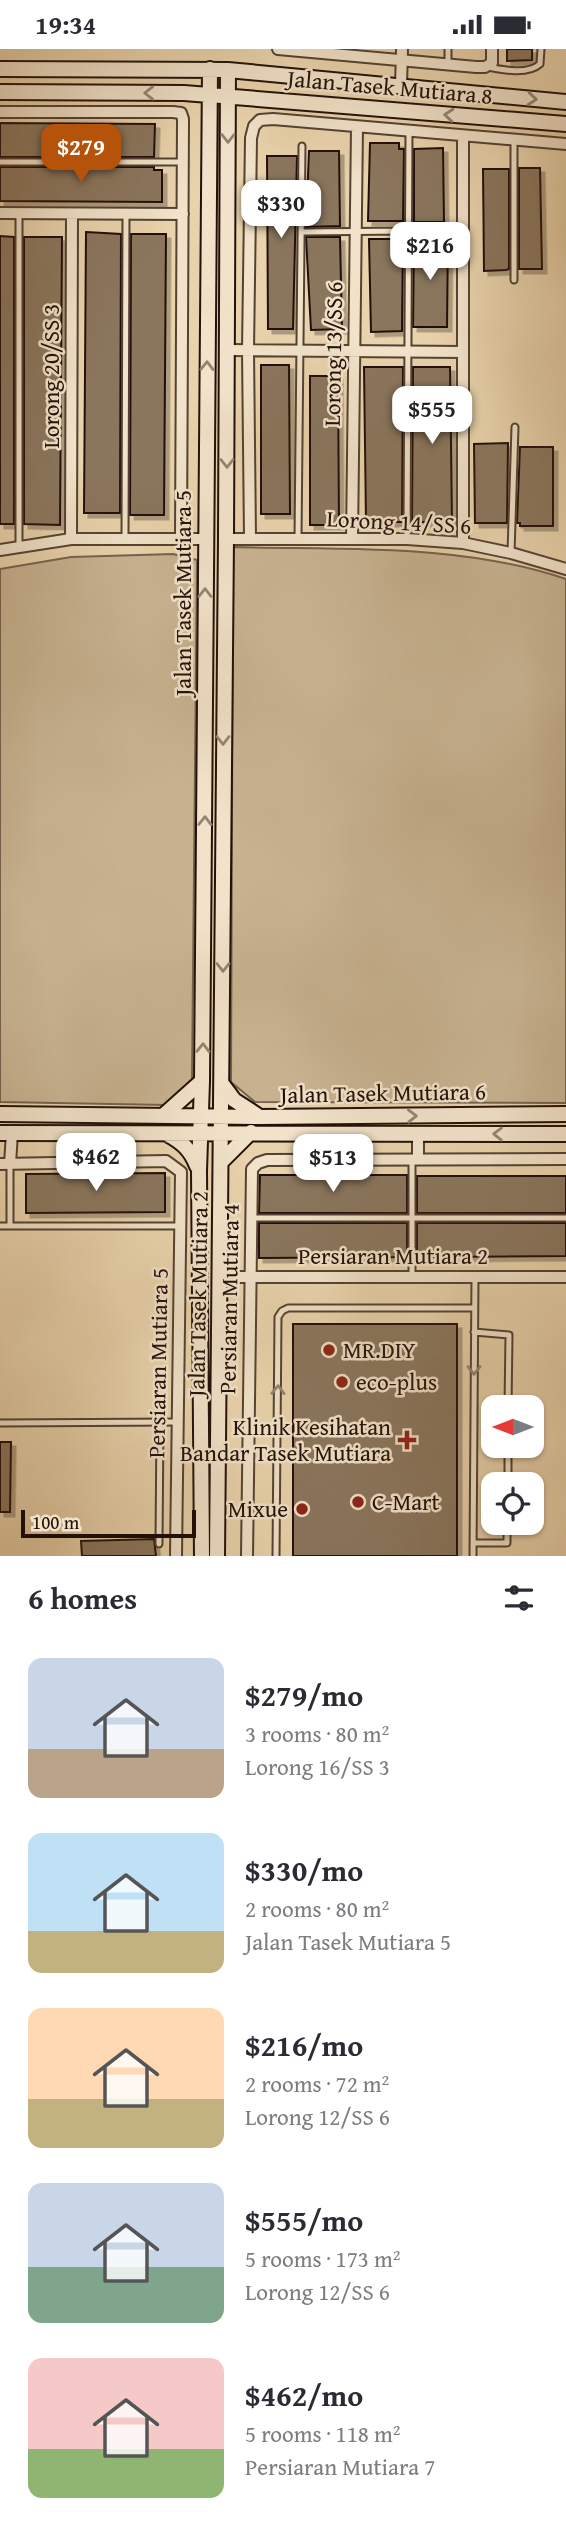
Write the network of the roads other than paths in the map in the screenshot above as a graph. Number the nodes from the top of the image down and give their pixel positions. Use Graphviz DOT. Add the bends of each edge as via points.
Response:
graph roads {
  1 [pos="278,49"];
  2 [pos="401,49"];
  3 [pos="448,49"];
  4 [pos="541,49"];
  5 [pos="311,51"];
  6 [pos="492,52"];
  7 [pos="357,53"];
  8 [pos="401,61"];
  9 [pos="448,65"];
  10 [pos="485,67"];
  11 [pos="0,69"];
  12 [pos="210,69"];
  13 [pos="228,70"];
  14 [pos="401,87"];
  15 [pos="0,92"];
  16 [pos="210,95"];
  17 [pos="228,97"];
  18 [pos="566,102"];
  19 [pos="0,112"];
  20 [pos="566,124"];
  21 [pos="357,127"];
  22 [pos="409,131"];
  23 [pos="463,136"];
  24 [pos="514,140"];
  25 [pos="566,144"];
  26 [pos="302,146"];
  27 [pos="0,162"];
  28 [pos="183,162"];
  29 [pos="0,213"];
  30 [pos="19,213"];
  31 [pos="72,214"];
  32 [pos="126,214"];
  33 [pos="183,214"];
  34 [pos="356,230"];
  35 [pos="407,231"];
  36 [pos="301,232"];
  37 [pos="514,280"];
  38 [pos="228,349"];
  39 [pos="246,350"];
  40 [pos="300,350"];
  41 [pos="355,351"];
  42 [pos="407,352"];
  43 [pos="463,352"];
  44 [pos="515,428"];
  45 [pos="125,538"];
  46 [pos="250,538"];
  47 [pos="298,538"];
  48 [pos="71,539"];
  49 [pos="181,539"];
  50 [pos="205,539"];
  51 [pos="226,539"];
  52 [pos="352,539"];
  53 [pos="407,539"];
  54 [pos="463,543"];
  55 [pos="19,547"];
  56 [pos="0,549"];
  57 [pos="511,553"];
  58 [pos="566,569"];
  59 [pos="223,702"];
  60 [pos="206,704"];
  61 [pos="202,1081"];
  62 [pos="222,1084"];
  63 [pos="0,1114"];
  64 [pos="566,1114"];
  65 [pos="164,1115"];
  66 [pos="221,1116"];
  67 [pos="201,1117"];
  68 [pos="260,1117"];
  69 [pos="200,1132"];
  70 [pos="251,1132"];
  71 [pos="418,1132"];
  72 [pos="6,1133"];
  73 [pos="166,1133"];
  74 [pos="222,1133"];
  75 [pos="566,1135"];
  76 [pos="415,1159"];
  77 [pos="566,1159"];
  78 [pos="222,1161"];
  79 [pos="5,1164"];
  80 [pos="199,1171"];
  81 [pos="412,1218"];
  82 [pos="566,1218"];
  83 [pos="251,1219"];
  84 [pos="0,1226"];
  85 [pos="10,1226"];
  86 [pos="182,1226"];
  87 [pos="220,1277"];
  88 [pos="249,1277"];
  89 [pos="412,1277"];
  90 [pos="475,1277"];
  91 [pos="566,1277"];
  92 [pos="474,1308"];
  93 [pos="474,1332"];
  94 [pos="201,1367"];
  95 [pos="179,1368"];
  96 [pos="508,1395"];
  97 [pos="160,1422"];
  98 [pos="178,1422"];
  99 [pos="0,1423"];
  100 [pos="202,1528"];
  101 [pos="218,1528"];
  102 [pos="507,1535"];
  103 [pos="474,1543"];
  104 [pos="159,1544"];
  105 [pos="176,1556"];
  106 [pos="202,1556"];
  107 [pos="218,1556"];
  108 [pos="247,1556"];
  109 [pos="276,1556"];
  110 [pos="473,1556"];
  1 -- 5 [label="street, Jalan Tasek Mutiara 8"];
  2 -- 8 [label="street"];
  3 -- 9 [label="lane"];
  4 -- 10 [label="lane" via="535,69"];
  5 -- 7 [label="street, Jalan Tasek Mutiara 8"];
  6 -- 10 [label="street, Jalan Tasek Mutiara 8" via="492,63"];
  7 -- 8 [label="street, Jalan Tasek Mutiara 8"];
  8 -- 9 [label="street, Jalan Tasek Mutiara 8"];
  8 -- 14 [label="street"];
  9 -- 10 [label="street, Jalan Tasek Mutiara 8"];
  11 -- 12 [label="street, Jalan Tasek Mutiara 8"];
  12 -- 13 [label="street, Jalan Tasek Mutiara 8"];
  12 -- 16 [label="street, Jalan Tasek Mutiara 5"];
  13 -- 14 [label="street, Jalan Tasek Mutiara 8"];
  13 -- 17 [label="street, Jalan Tasek Mutiara 5"];
  14 -- 18 [label="street, Jalan Tasek Mutiara 8, one-way"];
  16 -- 15 [label="street, Jalan Tasek Mutiara 8, one-way"];
  16 -- 17 [label="street, Jalan Tasek Mutiara 8"];
  50 -- 16 [label="street, Jalan Tasek Mutiara 5, one-way"];
  20 -- 17 [label="street, Jalan Tasek Mutiara 8, one-way"];
  17 -- 38 [label="street, Jalan Tasek Mutiara 5, one-way"];
  19 -- 28 [label="street, Jalan Tasek Mutiara 5" via="181,113"];
  21 -- 22 [label="street, Jalan Tasek Mutiara 8"];
  21 -- 34 [label="street, Lorong 13/SS 6"];
  21 -- 39 [label="street" via="273,119 260,120 254,126"];
  22 -- 23 [label="street, Jalan Tasek Mutiara 8"];
  22 -- 35 [label="lane"];
  23 -- 24 [label="street, Jalan Tasek Mutiara 8"];
  23 -- 43 [label="street"];
  24 -- 25 [label="street, Jalan Tasek Mutiara 8"];
  24 -- 37 [label="lane"];
  26 -- 36 [label="lane"];
  27 -- 28 [label="lane"];
  28 -- 33 [label="street, Jalan Tasek Mutiara 5"];
  29 -- 30 [label="street"];
  30 -- 31 [label="street"];
  30 -- 55 [label="lane"];
  31 -- 32 [label="street"];
  31 -- 48 [label="street, Lorong 20/SS 3"];
  32 -- 33 [label="street"];
  32 -- 45 [label="lane"];
  33 -- 49 [label="street, Jalan Tasek Mutiara 5"];
  34 -- 35 [label="lane"];
  34 -- 36 [label="lane"];
  34 -- 41 [label="street, Lorong 13/SS 6"];
  35 -- 42 [label="lane"];
  36 -- 40 [label="lane"];
  38 -- 39 [label="street"];
  38 -- 51 [label="street, Jalan Tasek Mutiara 5, one-way"];
  39 -- 40 [label="street"];
  39 -- 46 [label="street"];
  40 -- 41 [label="street"];
  40 -- 47 [label="lane"];
  41 -- 42 [label="street"];
  41 -- 52 [label="street, Lorong 13/SS 6"];
  42 -- 43 [label="street"];
  42 -- 53 [label="lane"];
  43 -- 54 [label="street"];
  44 -- 57 [label="lane"];
  45 -- 48 [label="street"];
  45 -- 49 [label="street"];
  46 -- 47 [label="street, Lorong 14/SS 6"];
  46 -- 51 [label="street, Lorong 14/SS 6"];
  47 -- 52 [label="street, Lorong 14/SS 6"];
  48 -- 55 [label="street"];
  49 -- 50 [label="street"];
  60 -- 50 [label="street, Jalan Tasek Mutiara 5, one-way"];
  51 -- 59 [label="street, Jalan Tasek Mutiara 5"];
  52 -- 53 [label="street, Lorong 14/SS 6"];
  53 -- 54 [label="street, Lorong 14/SS 6"];
  54 -- 57 [label="street, Lorong 14/SS 6"];
  55 -- 56 [label="street"];
  57 -- 58 [label="street, Lorong 14/SS 6"];
  59 -- 60 [label="street"];
  59 -- 62 [label="street, Jalan Tasek Mutiara 5, one-way"];
  61 -- 60 [label="street, Jalan Tasek Mutiara 5, one-way"];
  61 -- 65 [label="street"];
  61 -- 67 [label="street, Jalan Tasek Mutiara 5"];
  62 -- 66 [label="street, Jalan Tasek Mutiara 5"];
  62 -- 68 [label="street" via="234,1100"];
  63 -- 65 [label="street, Jalan Tasek Mutiara 6"];
  68 -- 64 [label="street, Jalan Tasek Mutiara 6, one-way"];
  65 -- 67 [label="street, Jalan Tasek Mutiara 6"];
  66 -- 67 [label="street, Jalan Tasek Mutiara 6"];
  66 -- 68 [label="street, Jalan Tasek Mutiara 6"];
  66 -- 74 [label="street, Jalan Tasek Mutiara 2"];
  67 -- 69 [label="street, Jalan Tasek Mutiara 2"];
  69 -- 73 [label="street, Jalan Tasek Mutiara 6"];
  69 -- 74 [label="street, Jalan Tasek Mutiara 6"];
  69 -- 80 [label="street, Jalan Tasek Mutiara 2"];
  70 -- 71 [label="street, Jalan Tasek Mutiara 6"];
  70 -- 74 [label="street, Jalan Tasek Mutiara 6"];
  70 -- 78 [label="street"];
  75 -- 71 [label="street, Jalan Tasek Mutiara 6, one-way"];
  71 -- 76 [label="street"];
  72 -- 73 [label="street, Jalan Tasek Mutiara 6"];
  72 -- 79 [label="street"];
  73 -- 80 [label="street" via="187,1146"];
  74 -- 78 [label="street, Jalan Tasek Mutiara 2"];
  76 -- 77 [label="street"];
  76 -- 81 [label="lane"];
  76 -- 83 [label="street, Persiaran Mutiara 4" via="258,1163 252,1169"];
  78 -- 87 [label="street, Jalan Tasek Mutiara 2"];
  79 -- 85 [label="lane"];
  79 -- 86 [label="street, Persiaran Mutiara 5" via="166,1161 181,1172"];
  80 -- 94 [label="street, Jalan Tasek Mutiara 2"];
  81 -- 82 [label="lane"];
  81 -- 83 [label="lane"];
  81 -- 89 [label="lane"];
  83 -- 88 [label="street, Persiaran Mutiara 4"];
  84 -- 85 [label="lane"];
  85 -- 86 [label="lane"];
  86 -- 95 [label="street, Persiaran Mutiara 5"];
  87 -- 88 [label="street, Persiaran Mutiara 2"];
  87 -- 101 [label="street, Jalan Tasek Mutiara 2"];
  88 -- 89 [label="street, Persiaran Mutiara 2"];
  88 -- 108 [label="street, Persiaran Mutiara 4"];
  89 -- 90 [label="street, Persiaran Mutiara 2"];
  90 -- 91 [label="street, Persiaran Mutiara 2"];
  90 -- 92 [label="lane"];
  92 -- 93 [label="lane"];
  109 -- 92 [label="lane, one-way" via="278,1317 282,1311"];
  93 -- 96 [label="lane" via="509,1335"];
  93 -- 103 [label="lane, one-way"];
  94 -- 95 [label="street"];
  94 -- 100 [label="street, Jalan Tasek Mutiara 2"];
  95 -- 98 [label="street, Persiaran Mutiara 5"];
  97 -- 98 [label="lane"];
  97 -- 99 [label="lane"];
  97 -- 104 [label="lane"];
  98 -- 105 [label="street, Persiaran Mutiara 5"];
  100 -- 101 [label="street"];
  100 -- 106 [label="street, Jalan Tasek Mutiara 2"];
  101 -- 107 [label="street, Jalan Tasek Mutiara 2"];
  102 -- 103 [label="lane" via="507,1543"];
  103 -- 110 [label="lane"];
}
